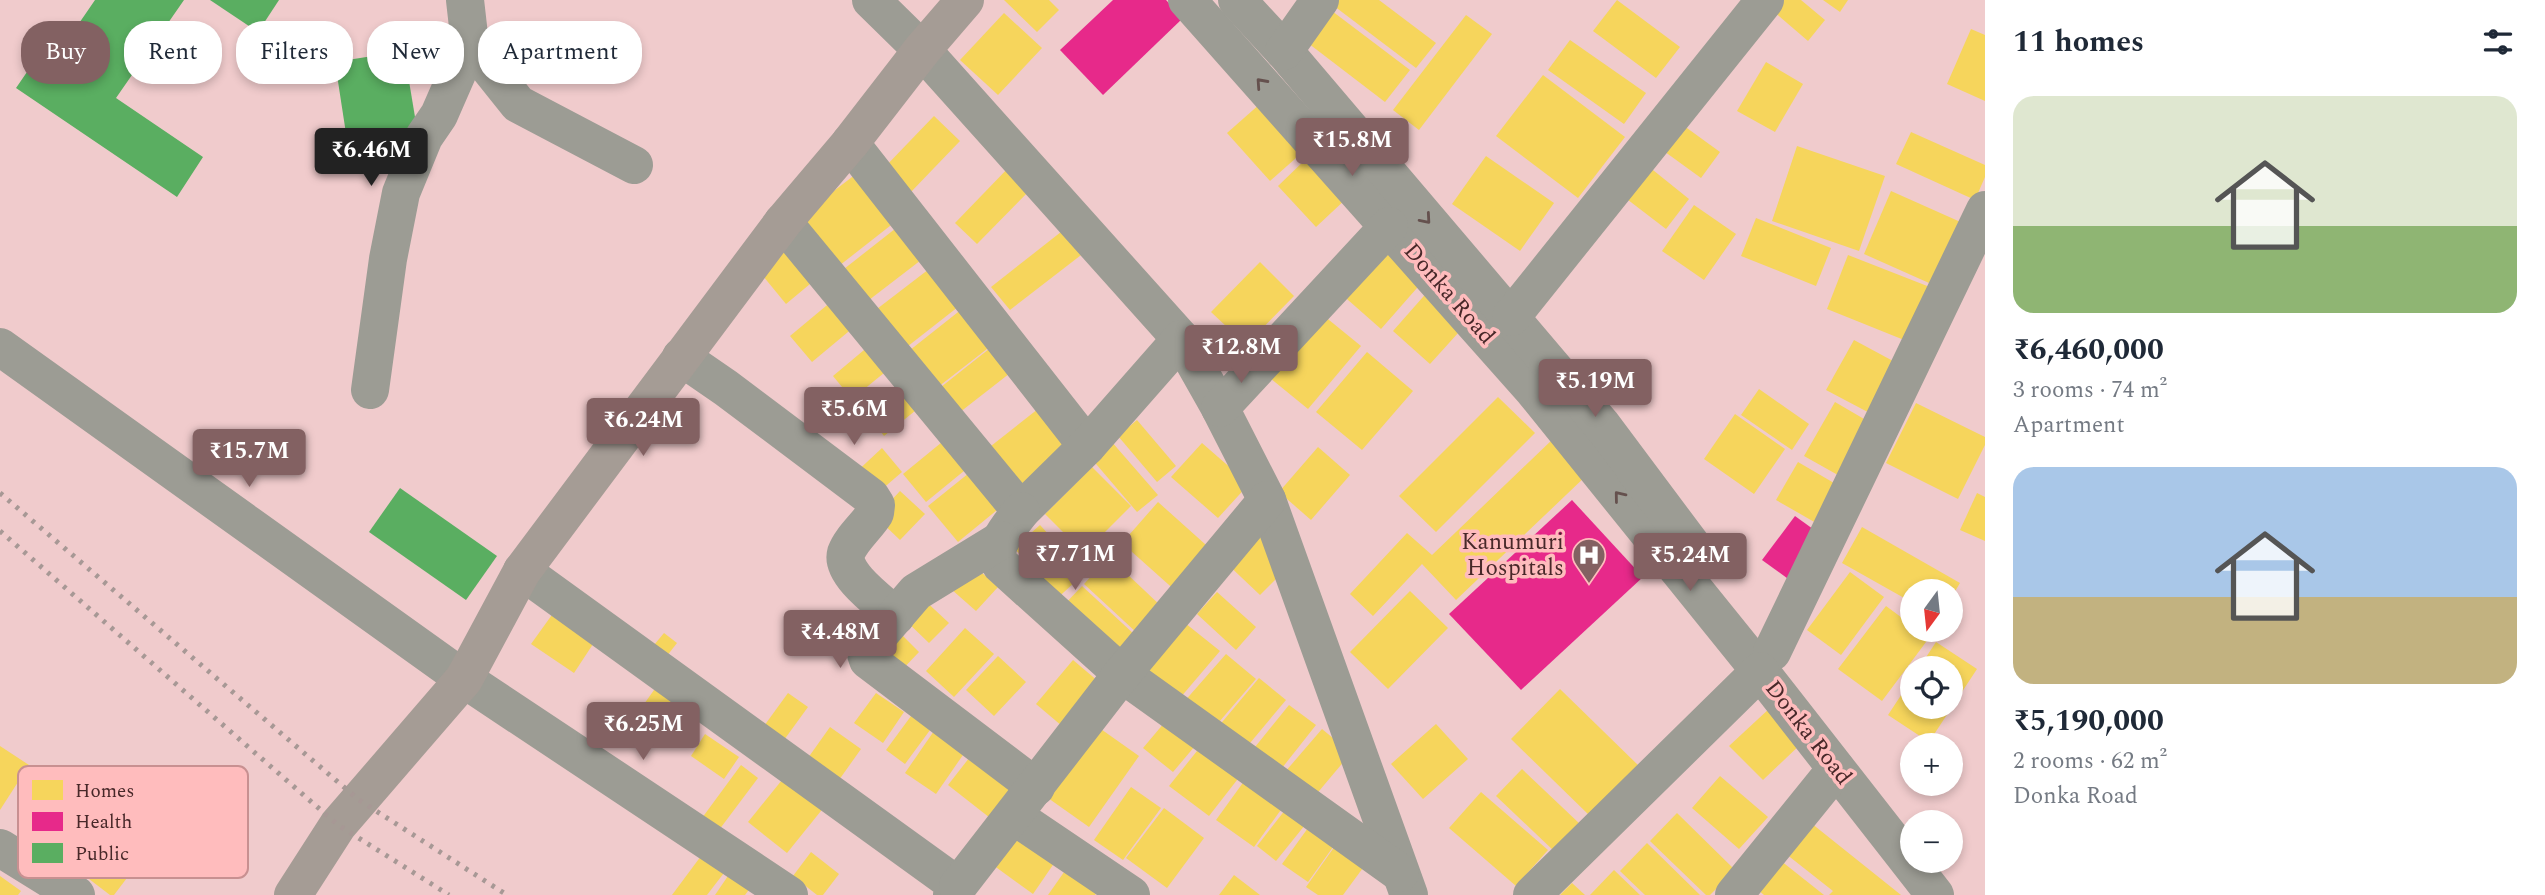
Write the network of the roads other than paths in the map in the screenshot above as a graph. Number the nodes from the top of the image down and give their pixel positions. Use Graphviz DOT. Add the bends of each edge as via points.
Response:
graph roads {
  1 [pos="465,0"];
  2 [pos="871,0"];
  3 [pos="965,0"];
  4 [pos="1187,0"];
  5 [pos="1237,0"];
  6 [pos="1320,0"];
  7 [pos="1765,0"];
  8 [pos="470,44"];
  9 [pos="922,50"];
  10 [pos="1284,51"];
  11 [pos="850,143"];
  12 [pos="634,165"];
  13 [pos="1985,210"];
  14 [pos="783,222"];
  15 [pos="1389,226"];
  16 [pos="1511,317"];
  17 [pos="1181,339"];
  18 [pos="0,347"];
  19 [pos="681,358"];
  20 [pos="370,390"];
  21 [pos="1220,408"];
  22 [pos="1087,446"];
  23 [pos="1266,500"];
  24 [pos="1011,525"];
  25 [pos="522,571"];
  26 [pos="896,616"];
  27 [pos="1766,661"];
  28 [pos="1122,674"];
  29 [pos="464,679"];
  30 [pos="1836,769"];
  31 [pos="1025,802"];
  32 [pos="1900,820"];
  33 [pos="0,848"];
  34 [pos="18,859"];
  35 [pos="1943,873"];
  36 [pos="49,878"];
  37 [pos="1404,884"];
  38 [pos="955,890"];
  39 [pos="76,895"];
  40 [pos="293,895"];
  41 [pos="789,895"];
  42 [pos="1131,895"];
  43 [pos="1532,895"];
  44 [pos="1734,895"];
  45 [pos="1934,895"];
  46 [pos="1960,895"];
  1 -- 8 [label="street"];
  2 -- 9 [label="street"];
  3 -- 9 [label="main road"];
  15 -- 4 [label="street, Donka Road, one-way"];
  5 -- 10 [label="street, Donka Road"];
  6 -- 10 [label="street"];
  7 -- 16 [label="street"];
  8 -- 12 [label="street" via="518,104"];
  8 -- 20 [label="street" via="401,193"];
  9 -- 11 [label="main road"];
  9 -- 17 [label="street"];
  10 -- 16 [label="street, Donka Road, one-way"];
  11 -- 14 [label="main road"];
  11 -- 22 [label="street"];
  13 -- 27 [label="street"];
  14 -- 19 [label="main road"];
  14 -- 24 [label="street"];
  15 -- 21 [label="street"];
  27 -- 15 [label="street, Donka Road, one-way"];
  16 -- 27 [label="street, Donka Road" via="1601,424"];
  17 -- 21 [label="street"];
  17 -- 22 [label="street"];
  18 -- 29 [label="street"];
  19 -- 25 [label="main road"];
  19 -- 26 [label="street" via="871,497 875,513 846,554 846,564 853,577"];
  21 -- 23 [label="street"];
  22 -- 24 [label="street"];
  23 -- 28 [label="street"];
  23 -- 37 [label="street"];
  24 -- 26 [label="street" via="916,592"];
  24 -- 28 [label="street" via="996,550 1001,565"];
  25 -- 29 [label="main road"];
  25 -- 38 [label="street"];
  26 -- 31 [label="street" via="869,647 868,660"];
  27 -- 30 [label="street, Donka Road"];
  27 -- 32 [label="street, Donka Road"];
  27 -- 43 [label="street"];
  28 -- 31 [label="street"];
  28 -- 37 [label="street"];
  29 -- 40 [label="main road" via="338,825"];
  29 -- 41 [label="street"];
  30 -- 44 [label="street"];
  30 -- 45 [label="street, Donka Road"];
  31 -- 38 [label="street"];
  31 -- 42 [label="street"];
  33 -- 34 [label="street"];
  35 -- 46 [label="street"];
  36 -- 39 [label="street"];
}
